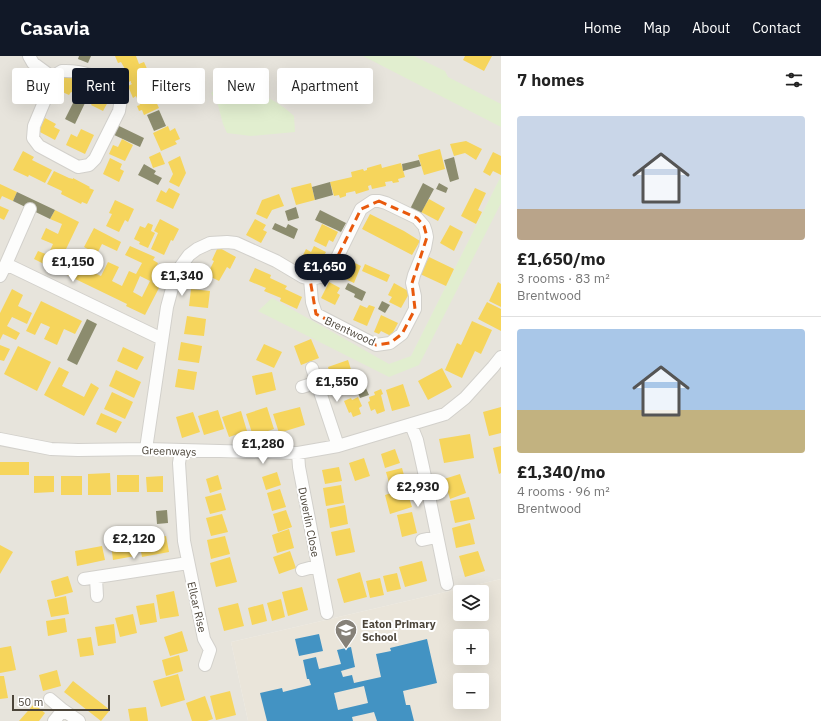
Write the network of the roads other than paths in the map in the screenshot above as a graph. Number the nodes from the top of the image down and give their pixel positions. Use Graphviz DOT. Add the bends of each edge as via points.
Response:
graph roads {
  1 [pos="29,56"];
  2 [pos="41,68"];
  3 [pos="52,77"];
  4 [pos="30,210"];
  5 [pos="6,264"];
  6 [pos="0,276"];
  7 [pos="310,279"];
  8 [pos="162,339"];
  9 [pos="501,357"];
  10 [pos="312,368"];
  11 [pos="497,370"];
  12 [pos="318,382"];
  13 [pos="302,387"];
  14 [pos="411,425"];
  15 [pos="0,439"];
  16 [pos="338,446"];
  17 [pos="146,449"];
  18 [pos="181,451"];
  19 [pos="298,453"];
  20 [pos="436,536"];
  21 [pos="422,540"];
  22 [pos="188,563"];
  23 [pos="318,566"];
  24 [pos="302,570"];
  25 [pos="447,584"];
  26 [pos="97,596"];
  27 [pos="327,613"];
  28 [pos="205,665"];
  29 [pos="50,699"];
  30 [pos="63,710"];
  31 [pos="54,721"];
  32 [pos="79,721"];
  1 -- 2 [label="street"];
  3 -- 3 [label="street" via="62,71 75,70 95,76 117,88 121,99 119,111 95,159 89,165 78,167 39,146 33,138 34,126"];
  4 -- 5 [label="street"];
  5 -- 6 [label="street"];
  5 -- 8 [label="street"];
  7 -- 7 [label="street, Brentwood" via="332,270 361,209 373,201 386,202 417,218 424,226 427,237 412,283 415,309 402,334 390,344 376,345 316,314"];
  7 -- 8 [label="street" via="242,246 227,242 210,243 189,255 181,266 167,307"];
  8 -- 17 [label="street"];
  9 -- 11 [label="street, Greenways"];
  10 -- 12 [label="street"];
  11 -- 14 [label="street, Greenways" via="445,414"];
  12 -- 13 [label="street"];
  12 -- 16 [label="street"];
  14 -- 16 [label="street, Greenways"];
  14 -- 20 [label="street" via="417,440"];
  15 -- 17 [label="street, Greenways" via="51,449"];
  16 -- 19 [label="street, Greenways"];
  17 -- 18 [label="street, Greenways"];
  18 -- 19 [label="street, Greenways"];
  18 -- 22 [label="street, Ellcar Rise" via="184,541"];
  19 -- 23 [label="street, Duverlin Close"];
  20 -- 21 [label="street"];
  20 -- 25 [label="street"];
  22 -- 26 [label="street" via="90,578"];
  22 -- 28 [label="street, Ellcar Rise" via="204,639 214,651"];
  23 -- 24 [label="street, Duverlin Close"];
  23 -- 27 [label="street, Duverlin Close"];
  29 -- 30 [label="street"];
  30 -- 31 [label="street"];
  30 -- 32 [label="street"];
}
